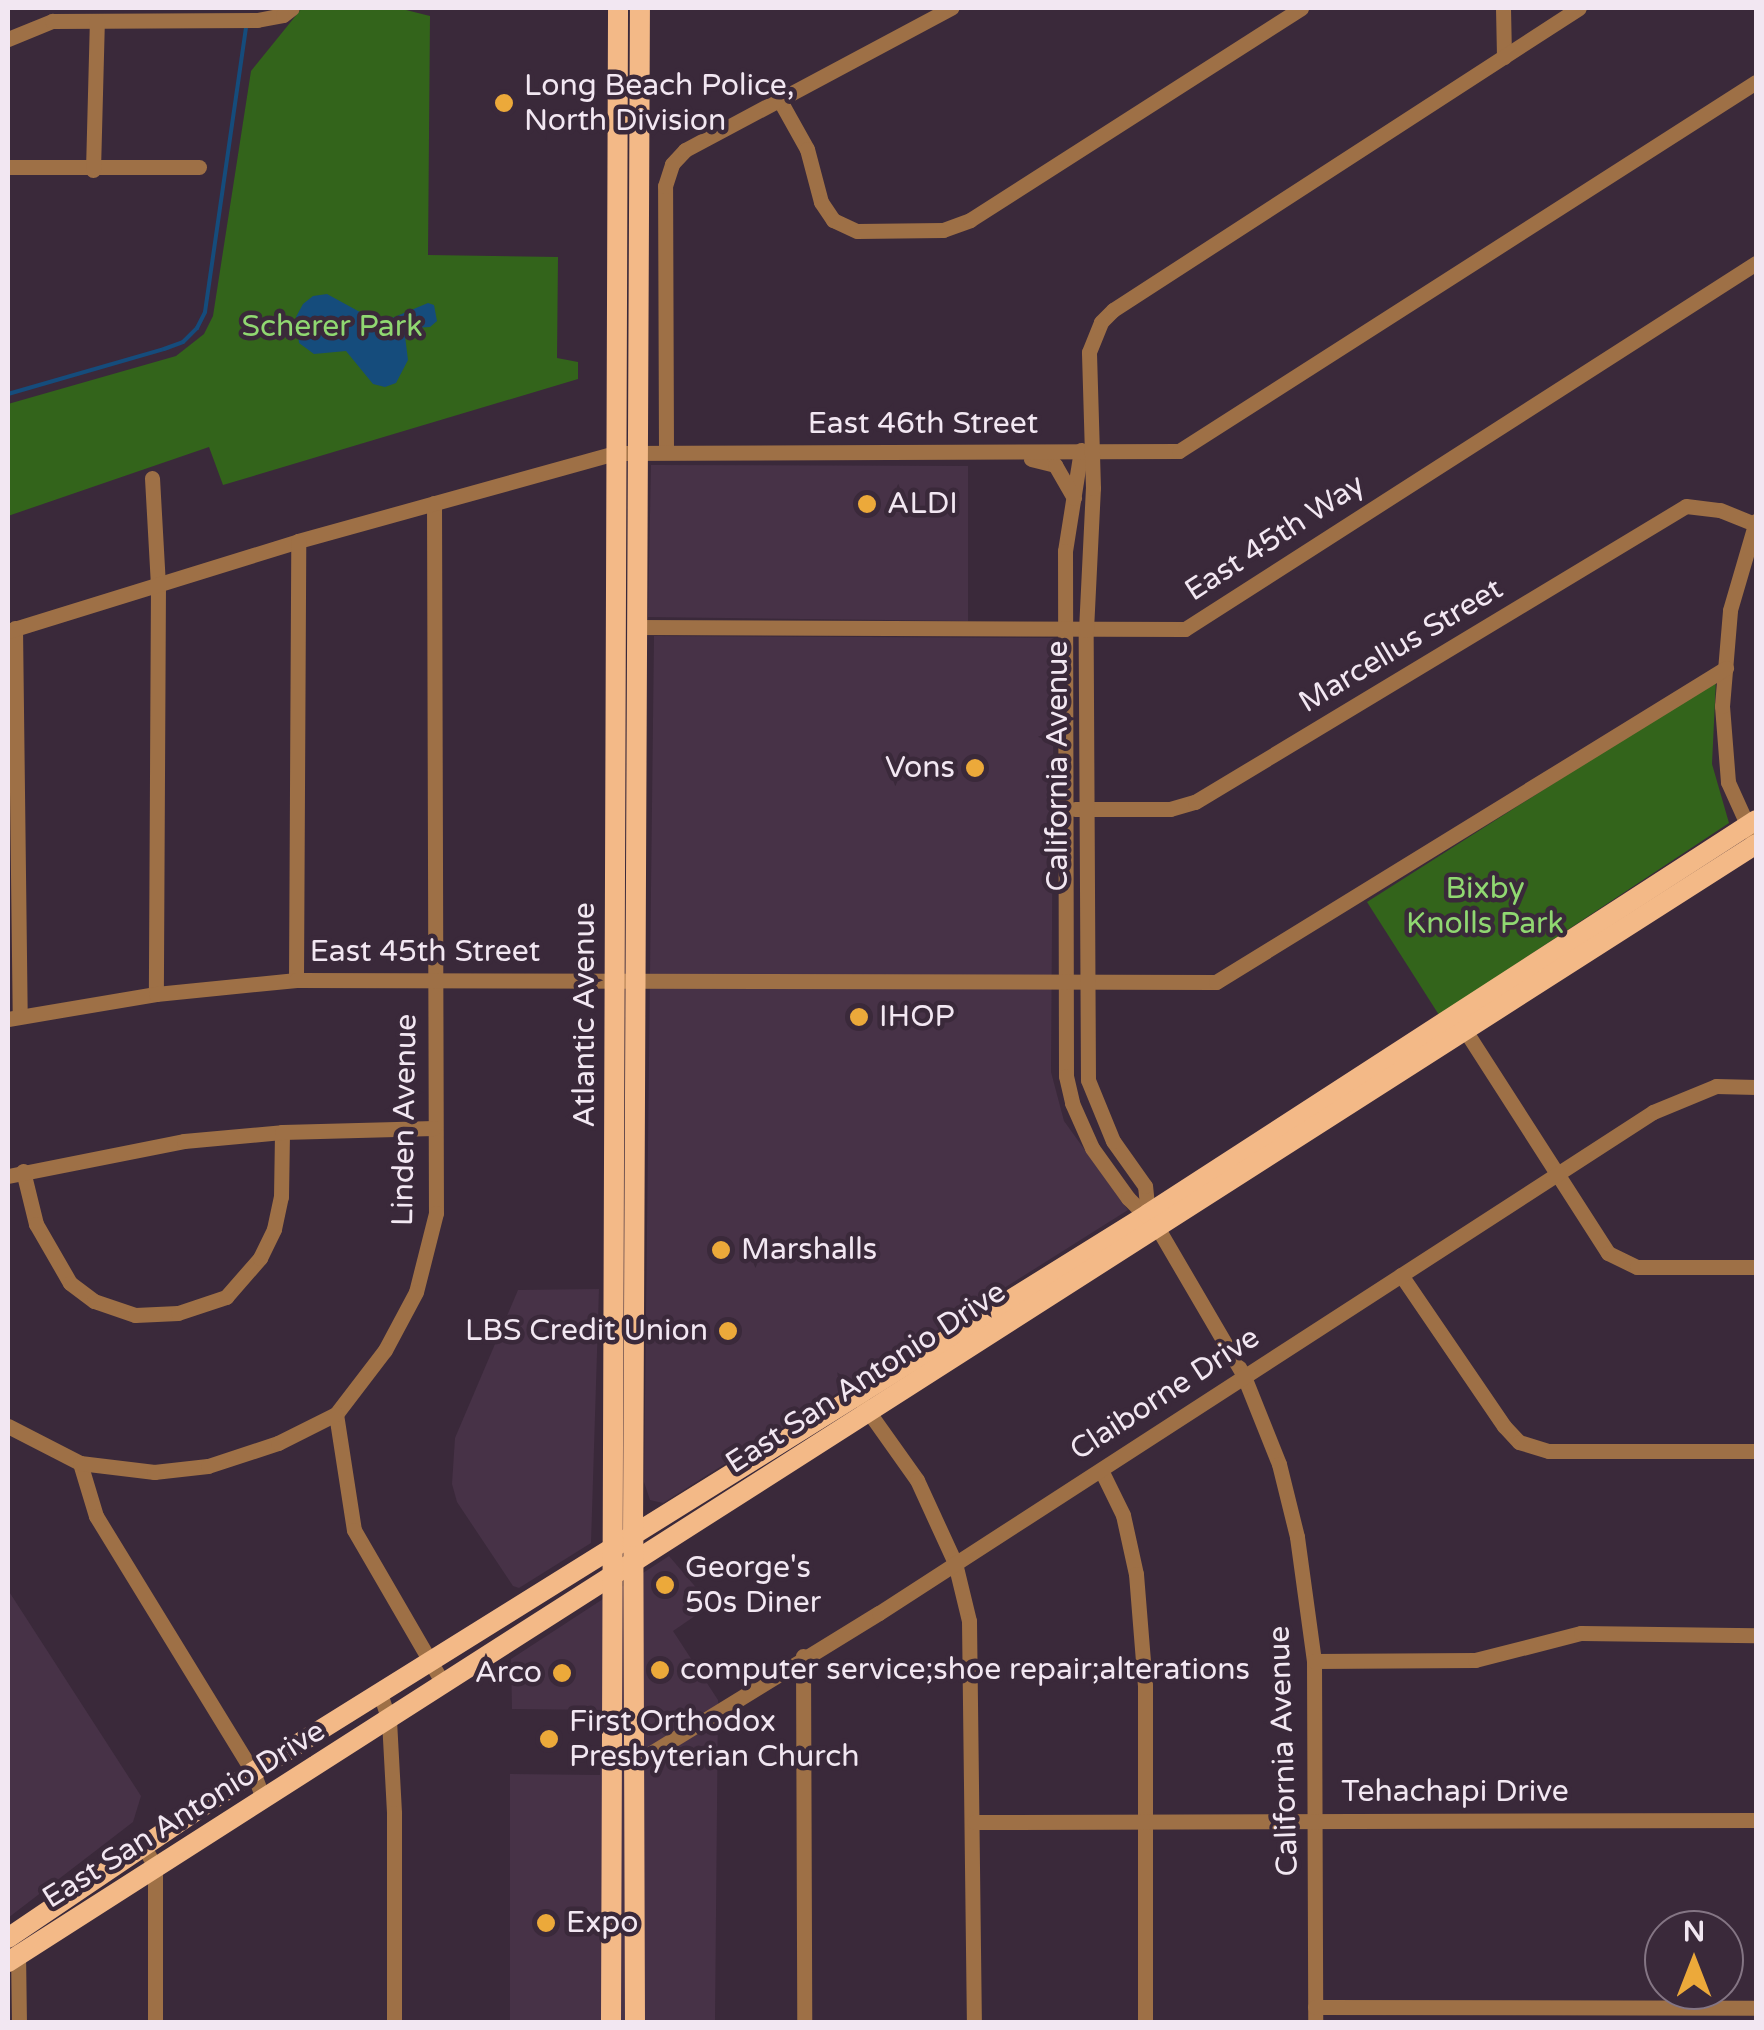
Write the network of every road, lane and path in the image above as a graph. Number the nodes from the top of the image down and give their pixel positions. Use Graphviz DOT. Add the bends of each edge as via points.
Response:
graph roads {
  1 [pos="292,8"];
  2 [pos="618,8"];
  3 [pos="640,8"];
  4 [pos="951,8"];
  5 [pos="1301,8"];
  6 [pos="1503,8"];
  7 [pos="1579,8"];
  8 [pos="97,21"];
  9 [pos="8,39"];
  10 [pos="1504,58"];
  11 [pos="1756,82"];
  12 [pos="779,99"];
  13 [pos="8,167"];
  14 [pos="200,167"];
  15 [pos="93,170"];
  16 [pos="1756,263"];
  17 [pos="1086,450"];
  18 [pos="666,451"];
  19 [pos="627,452"];
  20 [pos="1009,452"];
  21 [pos="152,478"];
  22 [pos="1074,498"];
  23 [pos="434,503"];
  24 [pos="1756,522"];
  25 [pos="298,541"];
  26 [pos="158,584"];
  27 [pos="636,627"];
  28 [pos="11,630"];
  29 [pos="1068,630"];
  30 [pos="1086,630"];
  31 [pos="1726,668"];
  32 [pos="1066,809"];
  33 [pos="1085,809"];
  34 [pos="1754,833"];
  35 [pos="434,979"];
  36 [pos="296,980"];
  37 [pos="625,980"];
  38 [pos="1065,982"];
  39 [pos="1086,982"];
  40 [pos="156,994"];
  41 [pos="14,1018"];
  42 [pos="1461,1024"];
  43 [pos="1756,1087"];
  44 [pos="434,1128"];
  45 [pos="282,1132"];
  46 [pos="15,1174"];
  47 [pos="1555,1174"];
  48 [pos="1153,1220"];
  49 [pos="1756,1266"];
  50 [pos="1401,1276"];
  51 [pos="1244,1374"];
  52 [pos="857,1393"];
  53 [pos="869,1413"];
  54 [pos="336,1414"];
  55 [pos="8,1426"];
  56 [pos="1756,1451"];
  57 [pos="80,1463"];
  58 [pos="1100,1470"];
  59 [pos="633,1538"];
  60 [pos="610,1549"];
  61 [pos="956,1563"];
  62 [pos="633,1566"];
  63 [pos="612,1580"];
  64 [pos="1756,1635"];
  65 [pos="803,1656"];
  66 [pos="430,1661"];
  67 [pos="1314,1661"];
  68 [pos="444,1684"];
  69 [pos="380,1693"];
  70 [pos="388,1720"];
  71 [pos="610,1765"];
  72 [pos="634,1766"];
  73 [pos="252,1772"];
  74 [pos="264,1800"];
  75 [pos="1145,1820"];
  76 [pos="1316,1820"];
  77 [pos="1756,1820"];
  78 [pos="974,1822"];
  79 [pos="143,1845"];
  80 [pos="155,1867"];
  81 [pos="13,1947"];
  82 [pos="1756,2008"];
  83 [pos="1315,2015"];
  84 [pos="18,2022"];
  85 [pos="155,2022"];
  86 [pos="394,2022"];
  87 [pos="612,2022"];
  88 [pos="635,2022"];
  89 [pos="804,2022"];
  90 [pos="974,2022"];
  91 [pos="1145,2022"];
  1 -- 8 [label="street" via="257,20"];
  2 -- 19 [label="main road, Atlantic Avenue"];
  3 -- 19 [label="main road, Atlantic Avenue"];
  4 -- 12 [label="street"];
  5 -- 12 [label="street" via="970,220 943,230 857,231 833,220 821,202 807,149"];
  6 -- 10 [label="street"];
  7 -- 10 [label="street"];
  8 -- 9 [label="street" via="52,21"];
  8 -- 15 [label="street"];
  10 -- 17 [label="street, California Avenue" via="1113,310 1089,352"];
  11 -- 17 [label="street, East 46th Street" via="1194,444 1170,452"];
  12 -- 18 [label="street" via="685,150 669,170"];
  13 -- 15 [label="street"];
  14 -- 15 [label="street"];
  16 -- 30 [label="street, East 45th Way" via="1185,629"];
  17 -- 20 [label="street, East 46th Street"];
  17 -- 22 [label="street, California Avenue"];
  17 -- 30 [label="street, California Avenue"];
  18 -- 19 [label="street, East 46th Street"];
  18 -- 20 [label="street, East 46th Street"];
  19 -- 23 [label="street, East 46th Street"];
  19 -- 27 [label="main road, Atlantic Avenue"];
  19 -- 37 [label="main road, Atlantic Avenue"];
  20 -- 22 [label="street" via="1055,465"];
  21 -- 26 [label="street"];
  22 -- 29 [label="street, California Avenue" via="1065,552"];
  23 -- 25 [label="street, East 46th Street"];
  23 -- 35 [label="street, Linden Avenue"];
  24 -- 31 [label="street" via="1730,610"];
  24 -- 33 [label="street, Marcellus Street" via="1686,506 1195,802 1170,809"];
  25 -- 26 [label="street, East 46th Street"];
  25 -- 36 [label="street"];
  26 -- 28 [label="street, East 46th Street"];
  26 -- 40 [label="street"];
  27 -- 29 [label="street, East 45th Way"];
  27 -- 37 [label="main road, Atlantic Avenue"];
  28 -- 41 [label="street"];
  29 -- 30 [label="street, East 45th Way"];
  29 -- 32 [label="street, California Avenue"];
  30 -- 33 [label="street, California Avenue"];
  31 -- 34 [label="street" via="1728,782"];
  31 -- 39 [label="street, East 45th Street" via="1216,982"];
  32 -- 33 [label="street, Marcellus Street"];
  32 -- 38 [label="street, California Avenue"];
  33 -- 39 [label="street, California Avenue"];
  34 -- 42 [label="main road, East San Antonio Drive"];
  35 -- 36 [label="street, East 45th Street"];
  35 -- 37 [label="street, East 45th Street"];
  35 -- 44 [label="street, Linden Avenue"];
  36 -- 40 [label="street, East 45th Street"];
  37 -- 38 [label="street, East 45th Street"];
  37 -- 59 [label="main road, Atlantic Avenue"];
  37 -- 60 [label="main road, Atlantic Avenue"];
  38 -- 39 [label="street, East 45th Street"];
  38 -- 48 [label="street, California Avenue" via="1072,1103 1092,1148"];
  39 -- 48 [label="street, California Avenue" via="1093,1102 1145,1186"];
  40 -- 41 [label="street, East 45th Street"];
  42 -- 47 [label="street"];
  42 -- 48 [label="main road, East San Antonio Drive"];
  43 -- 47 [label="street, Claiborne Drive" via="1716,1086 1685,1096"];
  44 -- 45 [label="street"];
  44 -- 54 [label="street, Linden Avenue" via="436,1212 416,1292 385,1350"];
  45 -- 46 [label="street" via="134,1148"];
  45 -- 46 [label="street" via="280,1197 260,1258 226,1297 178,1314 135,1315 94,1302 70,1282"];
  47 -- 49 [label="street" via="1608,1253 1637,1267"];
  47 -- 50 [label="street, Claiborne Drive"];
  48 -- 51 [label="street, California Avenue"];
  48 -- 52 [label="main road, East San Antonio Drive"];
  48 -- 53 [label="main road, East San Antonio Drive"];
  50 -- 51 [label="street, Claiborne Drive"];
  50 -- 56 [label="street" via="1519,1442 1548,1452"];
  51 -- 58 [label="street, Claiborne Drive"];
  51 -- 67 [label="street, California Avenue" via="1297,1537"];
  52 -- 53 [label="street"];
  52 -- 59 [label="main road, East San Antonio Drive"];
  53 -- 61 [label="street" via="917,1480"];
  53 -- 62 [label="main road, East San Antonio Drive"];
  54 -- 57 [label="street" via="278,1444 208,1466 154,1472"];
  54 -- 66 [label="street" via="354,1530"];
  55 -- 57 [label="street"];
  57 -- 73 [label="street" via="96,1516"];
  58 -- 61 [label="street, Claiborne Drive"];
  58 -- 75 [label="street" via="1123,1516 1136,1574"];
  59 -- 60 [label="main road, East San Antonio Drive"];
  59 -- 62 [label="main road, Atlantic Avenue"];
  60 -- 63 [label="main road, Atlantic Avenue"];
  60 -- 66 [label="main road, East San Antonio Drive"];
  61 -- 65 [label="street, Claiborne Drive"];
  61 -- 78 [label="street" via="972,1648"];
  62 -- 63 [label="main road, East San Antonio Drive"];
  62 -- 72 [label="main road, Atlantic Avenue"];
  63 -- 68 [label="main road, East San Antonio Drive"];
  63 -- 71 [label="main road, Atlantic Avenue"];
  64 -- 67 [label="street" via="1581,1633 1475,1660"];
  65 -- 72 [label="street, Claiborne Drive"];
  65 -- 89 [label="street"];
  66 -- 68 [label="street"];
  66 -- 69 [label="main road, East San Antonio Drive"];
  67 -- 76 [label="street, California Avenue"];
  68 -- 70 [label="main road, East San Antonio Drive"];
  69 -- 70 [label="street"];
  69 -- 73 [label="main road, East San Antonio Drive"];
  70 -- 74 [label="main road, East San Antonio Drive"];
  70 -- 86 [label="street"];
  71 -- 72 [label="street"];
  71 -- 87 [label="main road, Atlantic Avenue"];
  72 -- 88 [label="main road, Atlantic Avenue"];
  73 -- 74 [label="street"];
  73 -- 79 [label="main road, East San Antonio Drive"];
  74 -- 80 [label="main road, East San Antonio Drive"];
  75 -- 76 [label="street, Tehachapi Drive"];
  75 -- 78 [label="street, Tehachapi Drive"];
  75 -- 91 [label="street"];
  76 -- 77 [label="street, Tehachapi Drive"];
  76 -- 83 [label="street, California Avenue"];
  78 -- 90 [label="street"];
  79 -- 80 [label="street"];
  79 -- 81 [label="main road, East San Antonio Drive"];
  80 -- 81 [label="main road, East San Antonio Drive"];
  80 -- 85 [label="street"];
  81 -- 84 [label="street"];
  82 -- 83 [label="street"];
}
